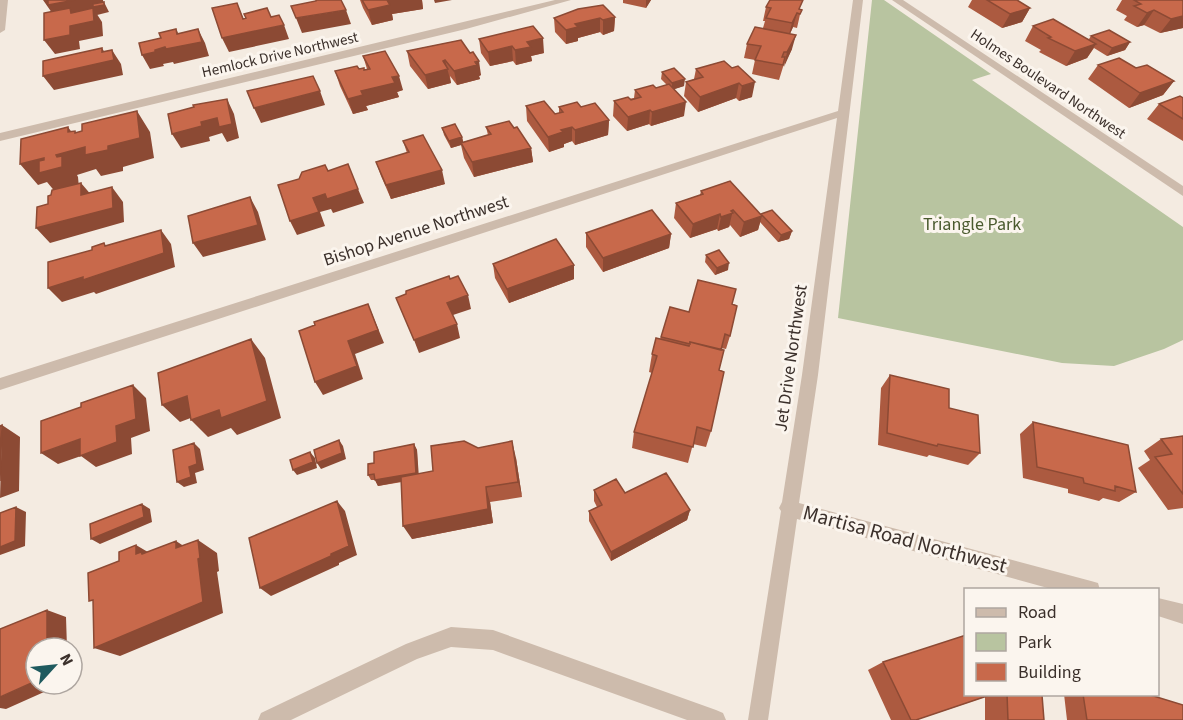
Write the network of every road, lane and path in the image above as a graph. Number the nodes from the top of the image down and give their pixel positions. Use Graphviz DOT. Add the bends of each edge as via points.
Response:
graph roads {
  1 [pos="3,0"];
  2 [pos="566,0"];
  3 [pos="858,0"];
  4 [pos="897,0"];
  5 [pos="0,30"];
  6 [pos="843,113"];
  7 [pos="0,138"];
  8 [pos="1183,192"];
  9 [pos="0,384"];
  10 [pos="788,508"];
  11 [pos="1084,588"];
  12 [pos="1159,608"];
  13 [pos="1183,614"];
  14 [pos="268,720"];
  15 [pos="716,720"];
  16 [pos="758,720"];
  1 -- 5 [label="street"];
  2 -- 7 [label="street, Hemlock Drive Northwest"];
  3 -- 6 [label="street, Jet Drive Northwest"];
  4 -- 8 [label="street, Holmes Boulevard Northwest"];
  6 -- 9 [label="street, Bishop Avenue Northwest"];
  6 -- 10 [label="street, Jet Drive Northwest" via="810,375"];
  10 -- 11 [label="street, Martisa Road Northwest"];
  10 -- 16 [label="street, Jet Drive Northwest"];
  12 -- 13 [label="street"];
  14 -- 15 [label="street" via="451,637 493,640"];
}
